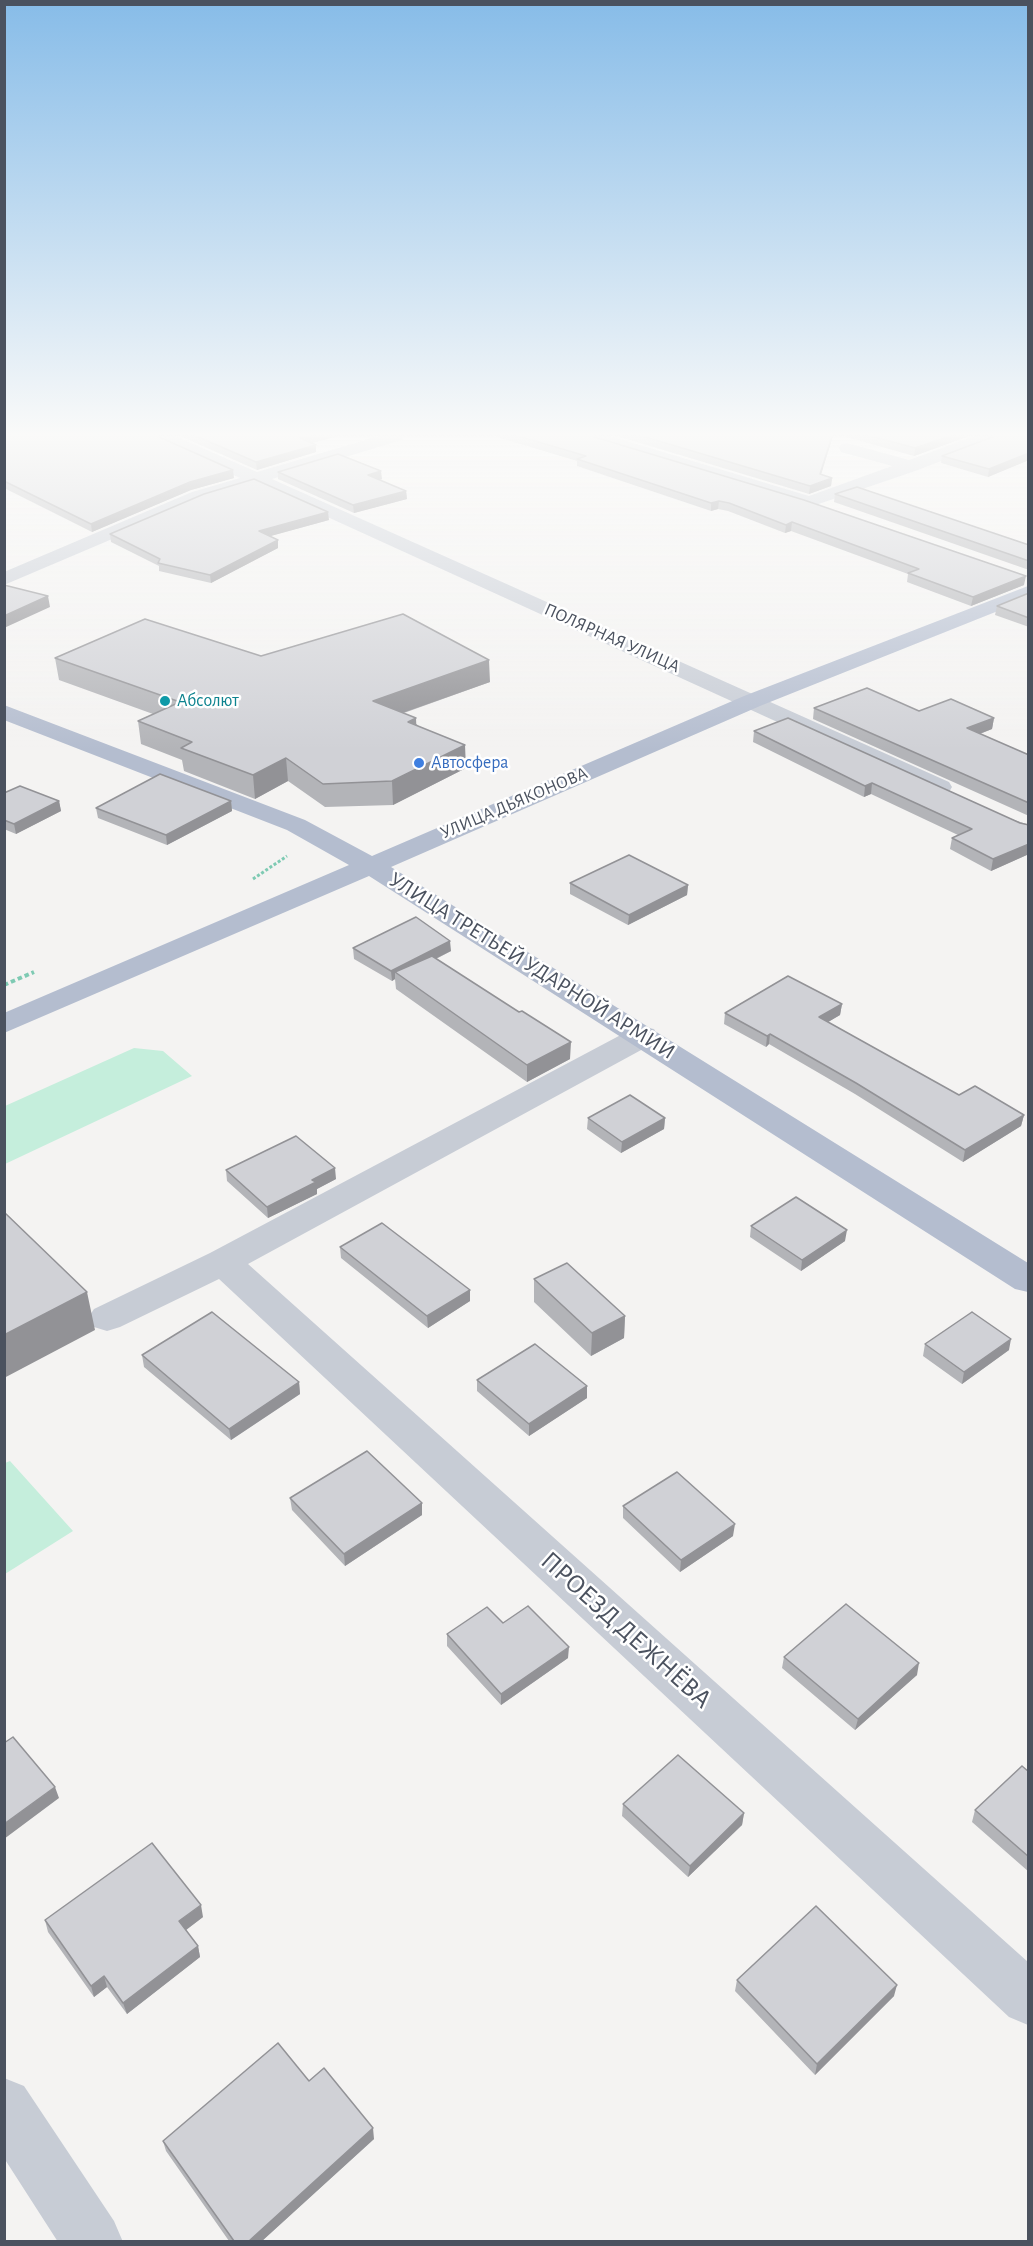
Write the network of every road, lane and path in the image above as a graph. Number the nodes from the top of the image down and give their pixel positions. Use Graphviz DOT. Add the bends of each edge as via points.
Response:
graph roads {
  1 [pos="93,541"];
  2 [pos="396,541"];
  3 [pos="4,579"];
  4 [pos="1025,582"];
  5 [pos="752,701"];
  6 [pos="4,712"];
  7 [pos="954,793"];
  8 [pos="316,836"];
  9 [pos="369,865"];
  10 [pos="246,884"];
  11 [pos="38,971"];
  12 [pos="4,985"];
  13 [pos="4,1024"];
  14 [pos="643,1036"];
  15 [pos="223,1262"];
  16 [pos="1029,1280"];
  17 [pos="107,1318"];
  18 [pos="1029,1998"];
  19 [pos="4,2106"];
  20 [pos="93,2241"];
  1 -- 3 [label="street"];
  2 -- 5 [label="street, ПОЛЯРНАЯ УЛИЦА"];
  4 -- 5 [label="main road, УЛИЦА ДЬЯКОНОВА"];
  5 -- 7 [label="street, ПОЛЯРНАЯ УЛИЦА"];
  5 -- 9 [label="main road, УЛИЦА ДЬЯКОНОВА"];
  6 -- 8 [label="main road, УЛИЦА ТРЕТЬЕЙ УДАРНОЙ АРМИИ"];
  8 -- 9 [label="main road, УЛИЦА ТРЕТЬЕЙ УДАРНОЙ АРМИИ"];
  8 -- 10 [label="path"];
  9 -- 13 [label="main road, УЛИЦА ДЬЯКОНОВА"];
  9 -- 14 [label="main road, УЛИЦА ТРЕТЬЕЙ УДАРНОЙ АРМИИ"];
  11 -- 12 [label="path"];
  14 -- 15 [label="street"];
  14 -- 16 [label="main road, УЛИЦА ТРЕТЬЕЙ УДАРНОЙ АРМИИ"];
  15 -- 17 [label="street"];
  15 -- 18 [label="street, ПРОЕЗД ДЕЖНЁВА"];
  19 -- 20 [label="street"];
}
